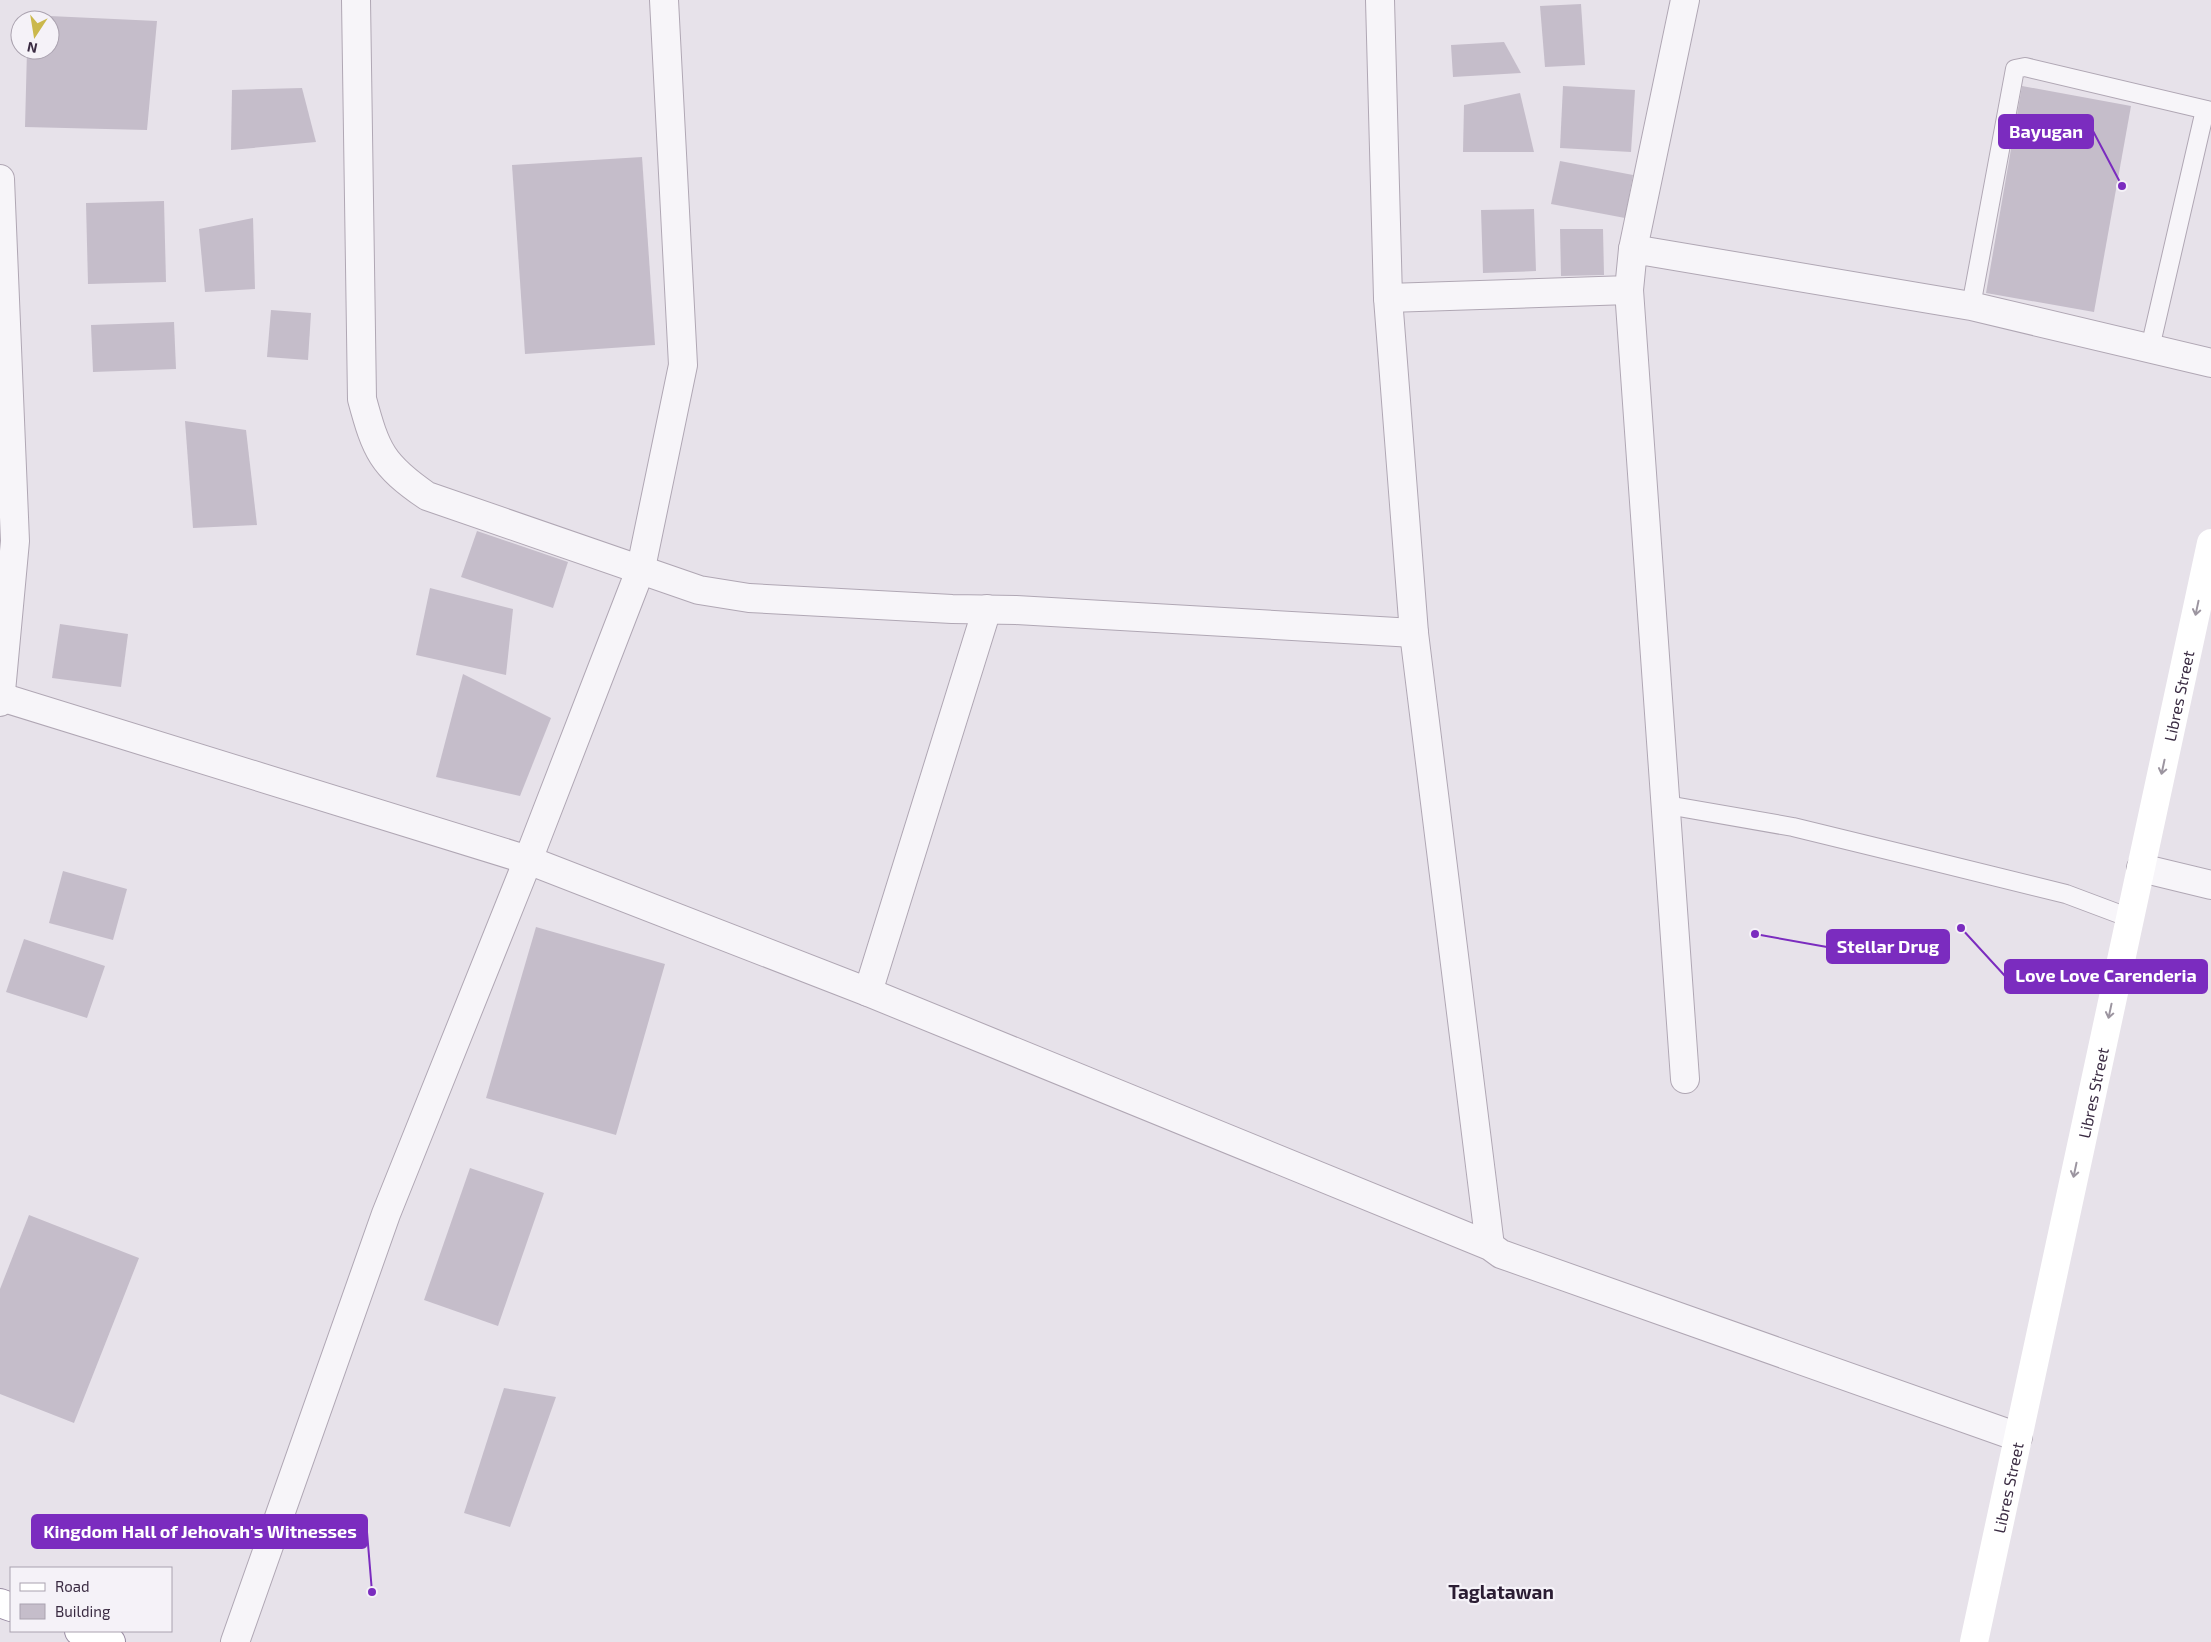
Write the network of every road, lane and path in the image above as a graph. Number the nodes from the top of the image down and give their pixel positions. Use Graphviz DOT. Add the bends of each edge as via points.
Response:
graph roads {
  1 [pos="356,0"];
  2 [pos="664,0"];
  3 [pos="1380,0"];
  4 [pos="1685,0"];
  5 [pos="2208,110"];
  6 [pos="0,179"];
  7 [pos="1633,249"];
  8 [pos="1629,290"];
  9 [pos="1388,298"];
  10 [pos="1971,306"];
  11 [pos="2150,348"];
  12 [pos="2211,363"];
  13 [pos="2211,543"];
  14 [pos="641,568"];
  15 [pos="987,609"];
  16 [pos="1414,633"];
  17 [pos="1,700"];
  18 [pos="1667,805"];
  19 [pos="528,860"];
  20 [pos="2141,868"];
  21 [pos="2211,885"];
  22 [pos="2130,918"];
  23 [pos="868,992"];
  24 [pos="1685,1079"];
  25 [pos="1490,1246"];
  26 [pos="2018,1437"];
  27 [pos="82,1632"];
  28 [pos="111,1642"];
  29 [pos="235,1642"];
  30 [pos="1974,1642"];
  1 -- 14 [label="street" via="362,399 370,430 382,457 404,480 427,496"];
  2 -- 14 [label="street" via="683,364"];
  3 -- 9 [label="street"];
  4 -- 7 [label="street"];
  5 -- 10 [label="lane" via="2025,67 2015,69"];
  5 -- 11 [label="lane"];
  6 -- 17 [label="street" via="15,541"];
  7 -- 8 [label="street"];
  7 -- 10 [label="street"];
  8 -- 9 [label="street"];
  8 -- 18 [label="street"];
  9 -- 16 [label="street"];
  10 -- 11 [label="street"];
  11 -- 12 [label="street"];
  13 -- 20 [label="main road, Libres Street, one-way"];
  14 -- 15 [label="street" via="699,590 749,598"];
  14 -- 19 [label="street"];
  15 -- 16 [label="street"];
  15 -- 23 [label="street"];
  16 -- 25 [label="street"];
  17 -- 19 [label="street"];
  18 -- 22 [label="lane" via="1793,828 1907,855 2066,894"];
  18 -- 24 [label="street"];
  19 -- 23 [label="street"];
  19 -- 29 [label="street" via="386,1214"];
  20 -- 21 [label="street"];
  20 -- 22 [label="main road, Libres Street"];
  22 -- 26 [label="main road, Libres Street, one-way"];
  23 -- 25 [label="street"];
  25 -- 26 [label="street" via="1501,1254"];
  26 -- 30 [label="main road, Libres Street"];
  27 -- 28 [label="main road"];
}
